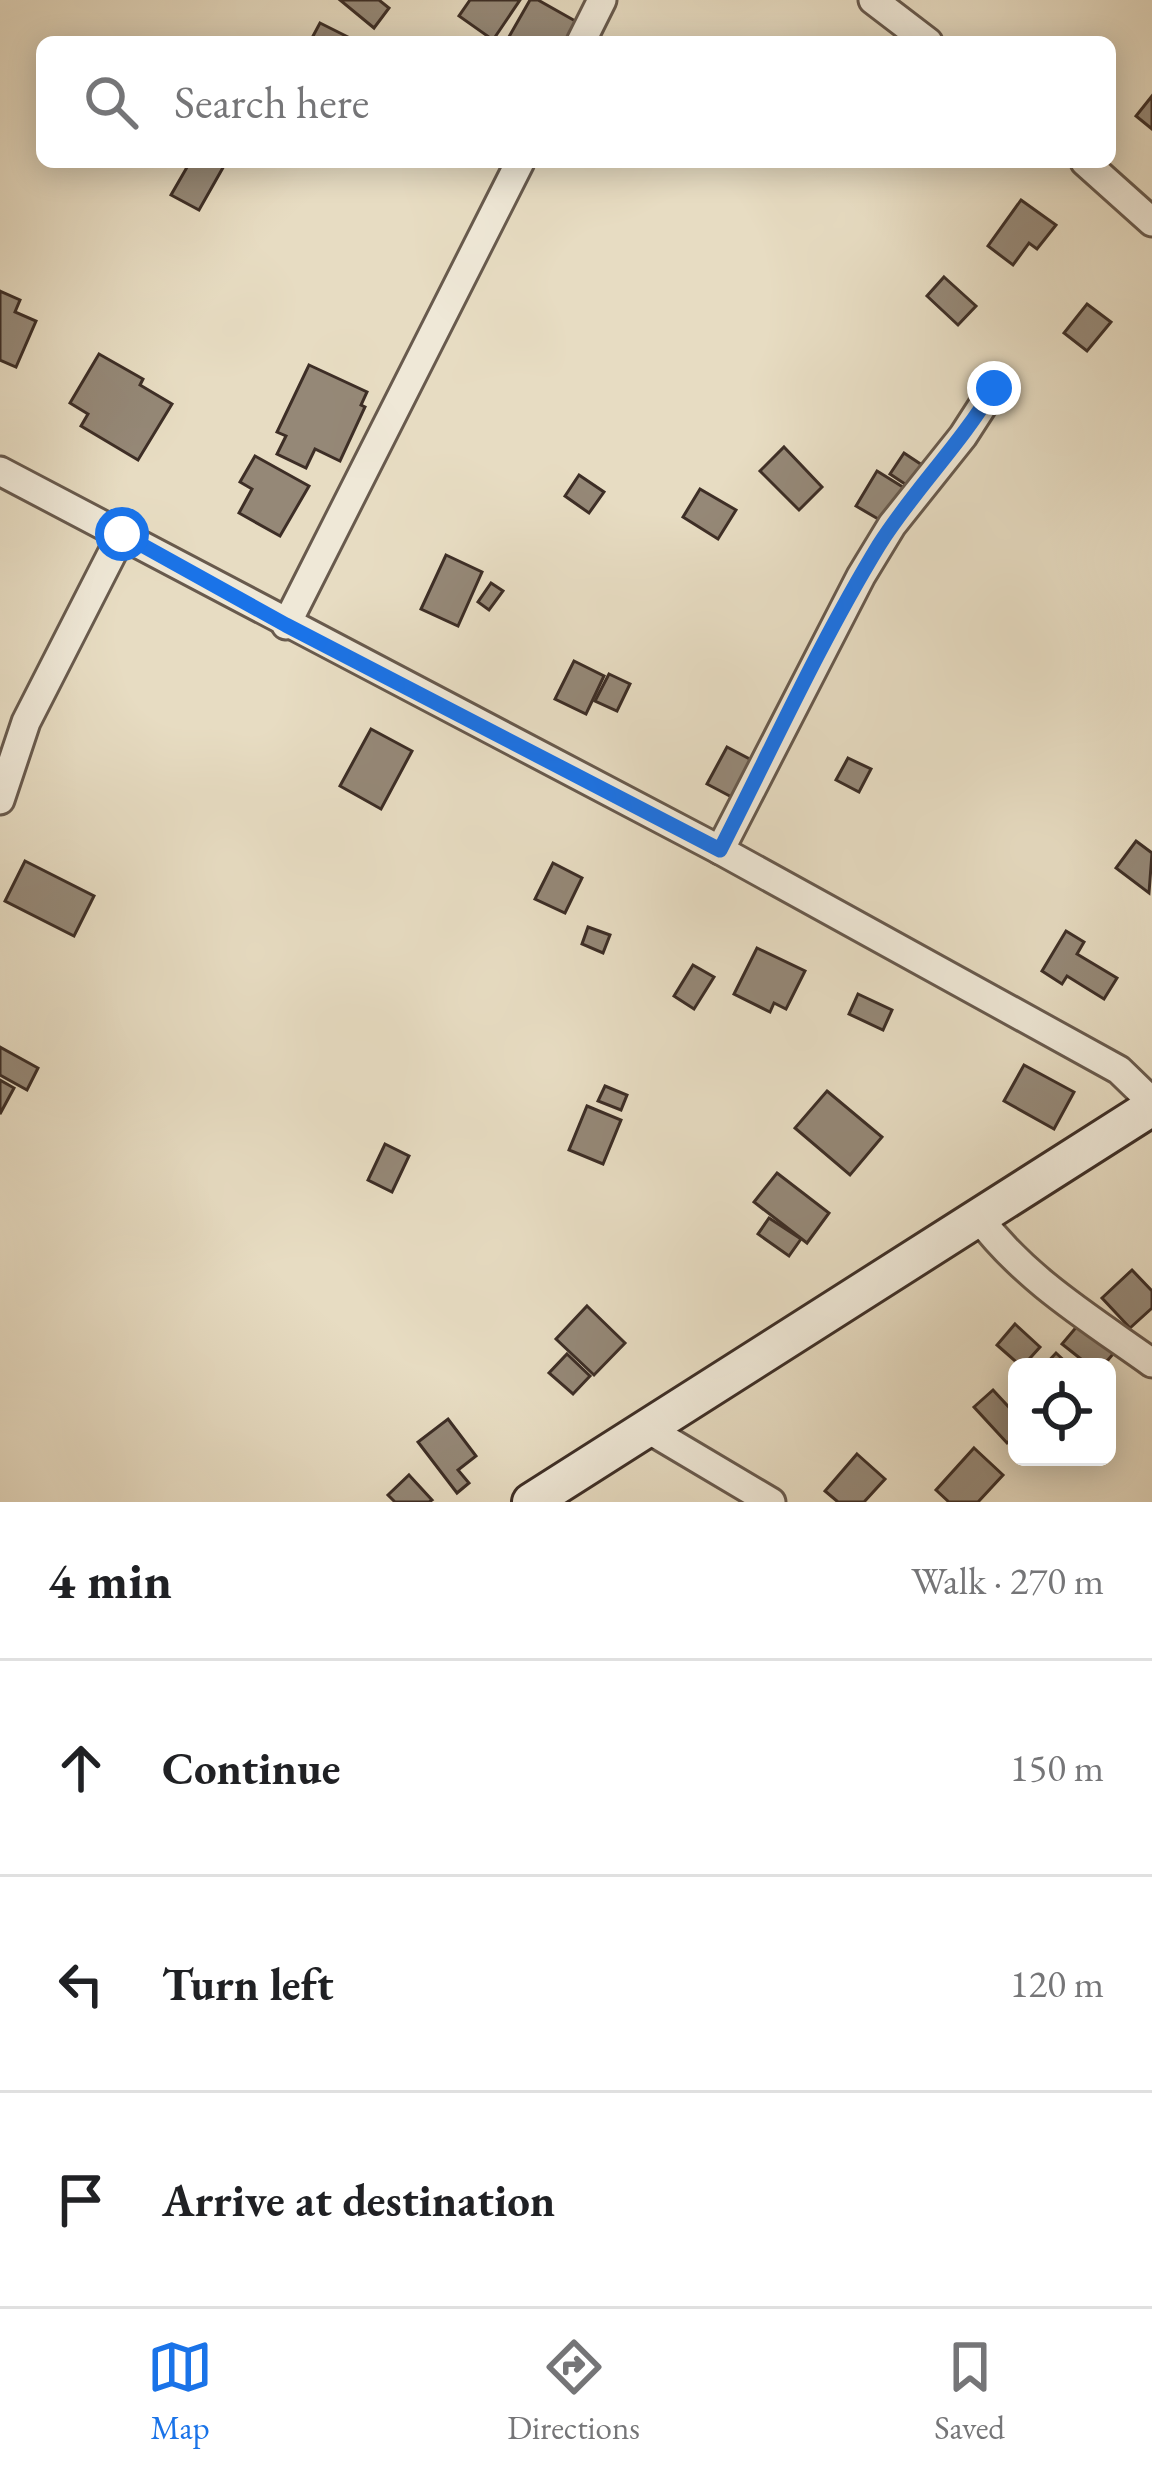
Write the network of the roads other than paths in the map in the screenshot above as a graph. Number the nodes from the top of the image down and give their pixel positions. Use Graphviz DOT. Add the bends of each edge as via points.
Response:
graph roads {
  1 [pos="602,0"];
  2 [pos="873,0"];
  3 [pos="584,36"];
  4 [pos="920,36"];
  5 [pos="517,168"];
  6 [pos="1092,168"];
  7 [pos="1152,222"];
  8 [pos="994,388"];
  9 [pos="0,471"];
  10 [pos="122,534"];
  11 [pos="286,625"];
  12 [pos="0,800"];
  13 [pos="720,850"];
  14 [pos="1152,1104"];
  15 [pos="987,1228"];
  16 [pos="1152,1363"];
  17 [pos="648,1429"];
  18 [pos="531,1502"];
  19 [pos="771,1502"];
  1 -- 3 [label="street"];
  2 -- 4 [label="street"];
  5 -- 11 [label="street"];
  6 -- 7 [label="street"];
  8 -- 13 [label="street" via="869,562"];
  9 -- 10 [label="street"];
  10 -- 11 [label="street"];
  10 -- 12 [label="street" via="26,722"];
  11 -- 13 [label="street"];
  13 -- 14 [label="street" via="1119,1070"];
  14 -- 15 [label="street"];
  15 -- 16 [label="street" via="1055,1296"];
  15 -- 17 [label="street"];
  17 -- 18 [label="street"];
  17 -- 19 [label="street"];
}
